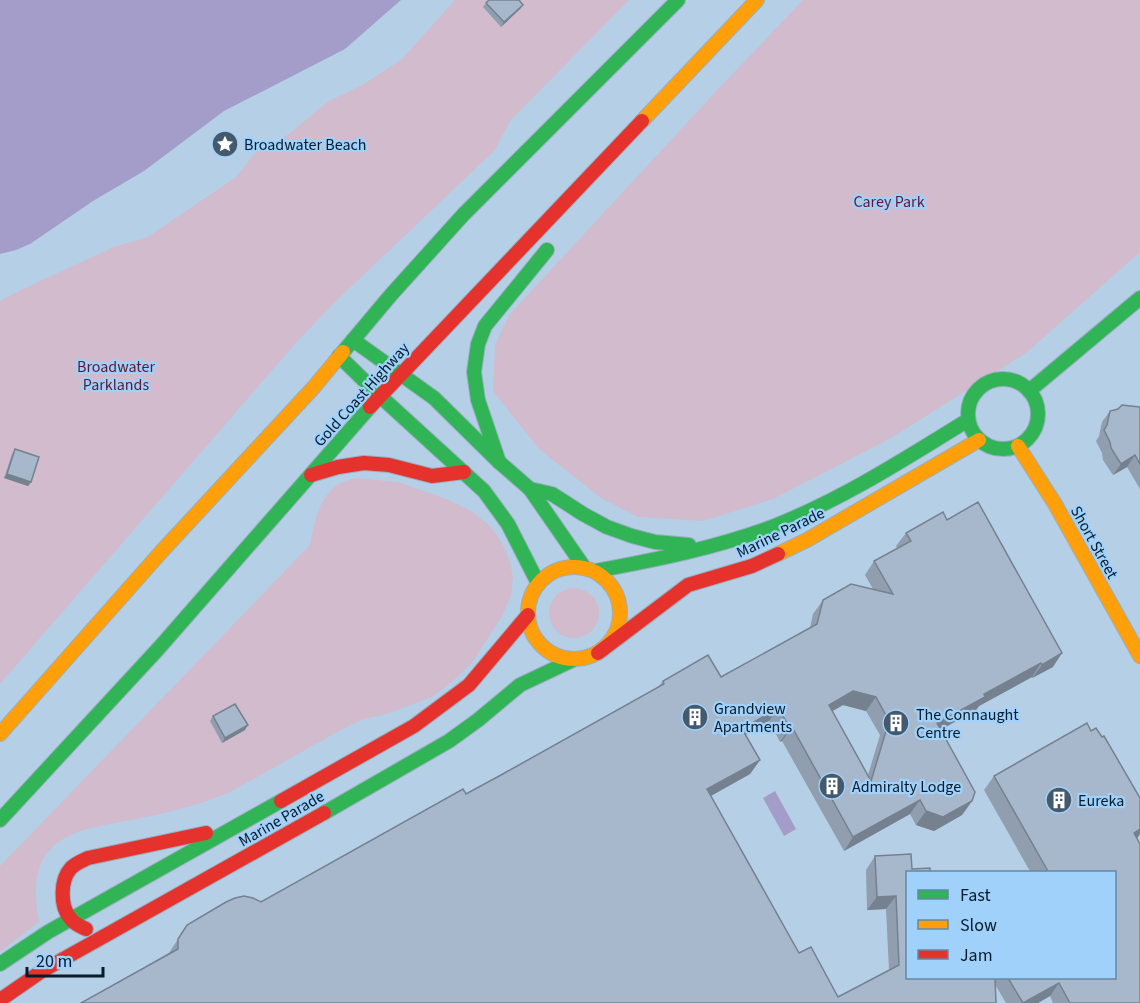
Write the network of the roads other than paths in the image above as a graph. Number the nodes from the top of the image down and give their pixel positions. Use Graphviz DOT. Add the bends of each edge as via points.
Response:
graph roads {
  1 [pos="678,0"];
  2 [pos="757,0"];
  3 [pos="648,115"];
  4 [pos="633,151"];
  5 [pos="553,242"];
  6 [pos="1140,298"];
  7 [pos="353,340"];
  8 [pos="339,356"];
  9 [pos="402,374"];
  10 [pos="1029,392"];
  11 [pos="380,396"];
  12 [pos="968,420"];
  13 [pos="979,440"];
  14 [pos="1018,446"];
  15 [pos="499,462"];
  16 [pos="464,472"];
  17 [pos="311,475"];
  18 [pos="530,489"];
  19 [pos="709,547"];
  20 [pos="589,569"];
  21 [pos="538,584"];
  22 [pos="528,615"];
  23 [pos="598,653"];
  24 [pos="1140,656"];
  25 [pos="575,659"];
  26 [pos="0,734"];
  27 [pos="0,820"];
  28 [pos="232,828"];
  29 [pos="70,920"];
  30 [pos="102,938"];
  31 [pos="0,964"];
  32 [pos="34,975"];
  33 [pos="0,988"];
  34 [pos="0,1000"];
  1 -- 7 [label="main road" via="463,215"];
  2 -- 3 [label="main road, Gold Coast Highway"];
  3 -- 4 [label="main road"];
  3 -- 9 [label="main road, Gold Coast Highway"];
  5 -- 15 [label="main road" via="485,326 478,344 474,372 478,400"];
  6 -- 10 [label="main road"];
  7 -- 8 [label="main road"];
  7 -- 9 [label="main road"];
  8 -- 11 [label="main road"];
  8 -- 26 [label="main road"];
  9 -- 11 [label="main road, Gold Coast Highway"];
  9 -- 15 [label="main road" via="434,398"];
  10 -- 12 [label="main road" via="1001,379 984,385 972,398"];
  10 -- 14 [label="main road" via="1035,402 1035,428"];
  11 -- 16 [label="main road"];
  11 -- 17 [label="main road, Gold Coast Highway"];
  12 -- 13 [label="main road"];
  12 -- 19 [label="main road, Marine Parade" via="911,456 815,507"];
  13 -- 14 [label="main road" via="1002,450"];
  13 -- 23 [label="main road, Marine Parade" via="773,557 688,585"];
  14 -- 24 [label="main road, Short Street"];
  15 -- 18 [label="main road"];
  16 -- 17 [label="main road" via="432,476 364,463"];
  16 -- 21 [label="main road" via="498,507"];
  17 -- 27 [label="main road, Gold Coast Highway"];
  18 -- 19 [label="main road" via="552,494 607,527 632,536"];
  18 -- 20 [label="main road"];
  19 -- 20 [label="main road, Marine Parade" via="656,561"];
  20 -- 21 [label="main road" via="558,569"];
  20 -- 23 [label="main road" via="607,579 620,604 617,632"];
  21 -- 22 [label="main road" via="528,604"];
  22 -- 25 [label="main road" via="538,642 561,658"];
  22 -- 28 [label="main road, Marine Parade" via="469,685 447,703 414,726"];
  23 -- 25 [label="main road"];
  25 -- 30 [label="main road, Marine Parade" via="520,685 449,741"];
  28 -- 29 [label="main road, Marine Parade"];
  28 -- 29 [label="main road" via="79,862 63,882 63,901"];
  29 -- 30 [label="main road"];
  29 -- 31 [label="main road, Marine Parade"];
  30 -- 32 [label="main road, Marine Parade"];
  32 -- 33 [label="main road"];
  32 -- 34 [label="main road, Marine Parade"];
}
